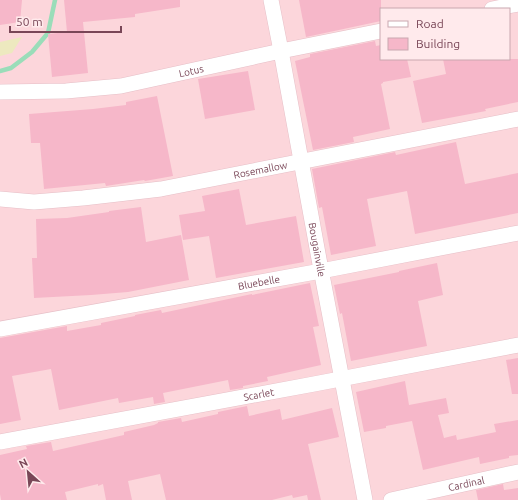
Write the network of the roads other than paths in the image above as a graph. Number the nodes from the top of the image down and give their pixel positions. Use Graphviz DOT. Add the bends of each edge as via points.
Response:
graph roads {
  1 [pos="271,0"];
  2 [pos="518,4"];
  3 [pos="497,8"];
  4 [pos="380,31"];
  5 [pos="281,51"];
  6 [pos="0,92"];
  7 [pos="518,119"];
  8 [pos="301,162"];
  9 [pos="0,199"];
  10 [pos="518,233"];
  11 [pos="321,271"];
  12 [pos="0,329"];
  13 [pos="518,345"];
  14 [pos="342,379"];
  15 [pos="0,442"];
  16 [pos="518,472"];
  17 [pos="365,500"];
  18 [pos="391,500"];
  1 -- 5 [label="street, Bougainville"];
  2 -- 3 [label="street"];
  4 -- 5 [label="street, Lotus"];
  5 -- 6 [label="street, Lotus" via="121,86 66,91"];
  5 -- 8 [label="street, Bougainville"];
  7 -- 8 [label="street, Rosemallow"];
  8 -- 9 [label="street, Rosemallow" via="134,193 34,202"];
  8 -- 11 [label="street, Bougainville"];
  10 -- 11 [label="street, Bluebelle"];
  11 -- 12 [label="street, Bluebelle"];
  11 -- 14 [label="street, Bougainville"];
  13 -- 14 [label="street, Scarlet"];
  14 -- 15 [label="street, Scarlet"];
  14 -- 17 [label="street, Bougainville"];
  16 -- 18 [label="street, Cardinal"];
}
